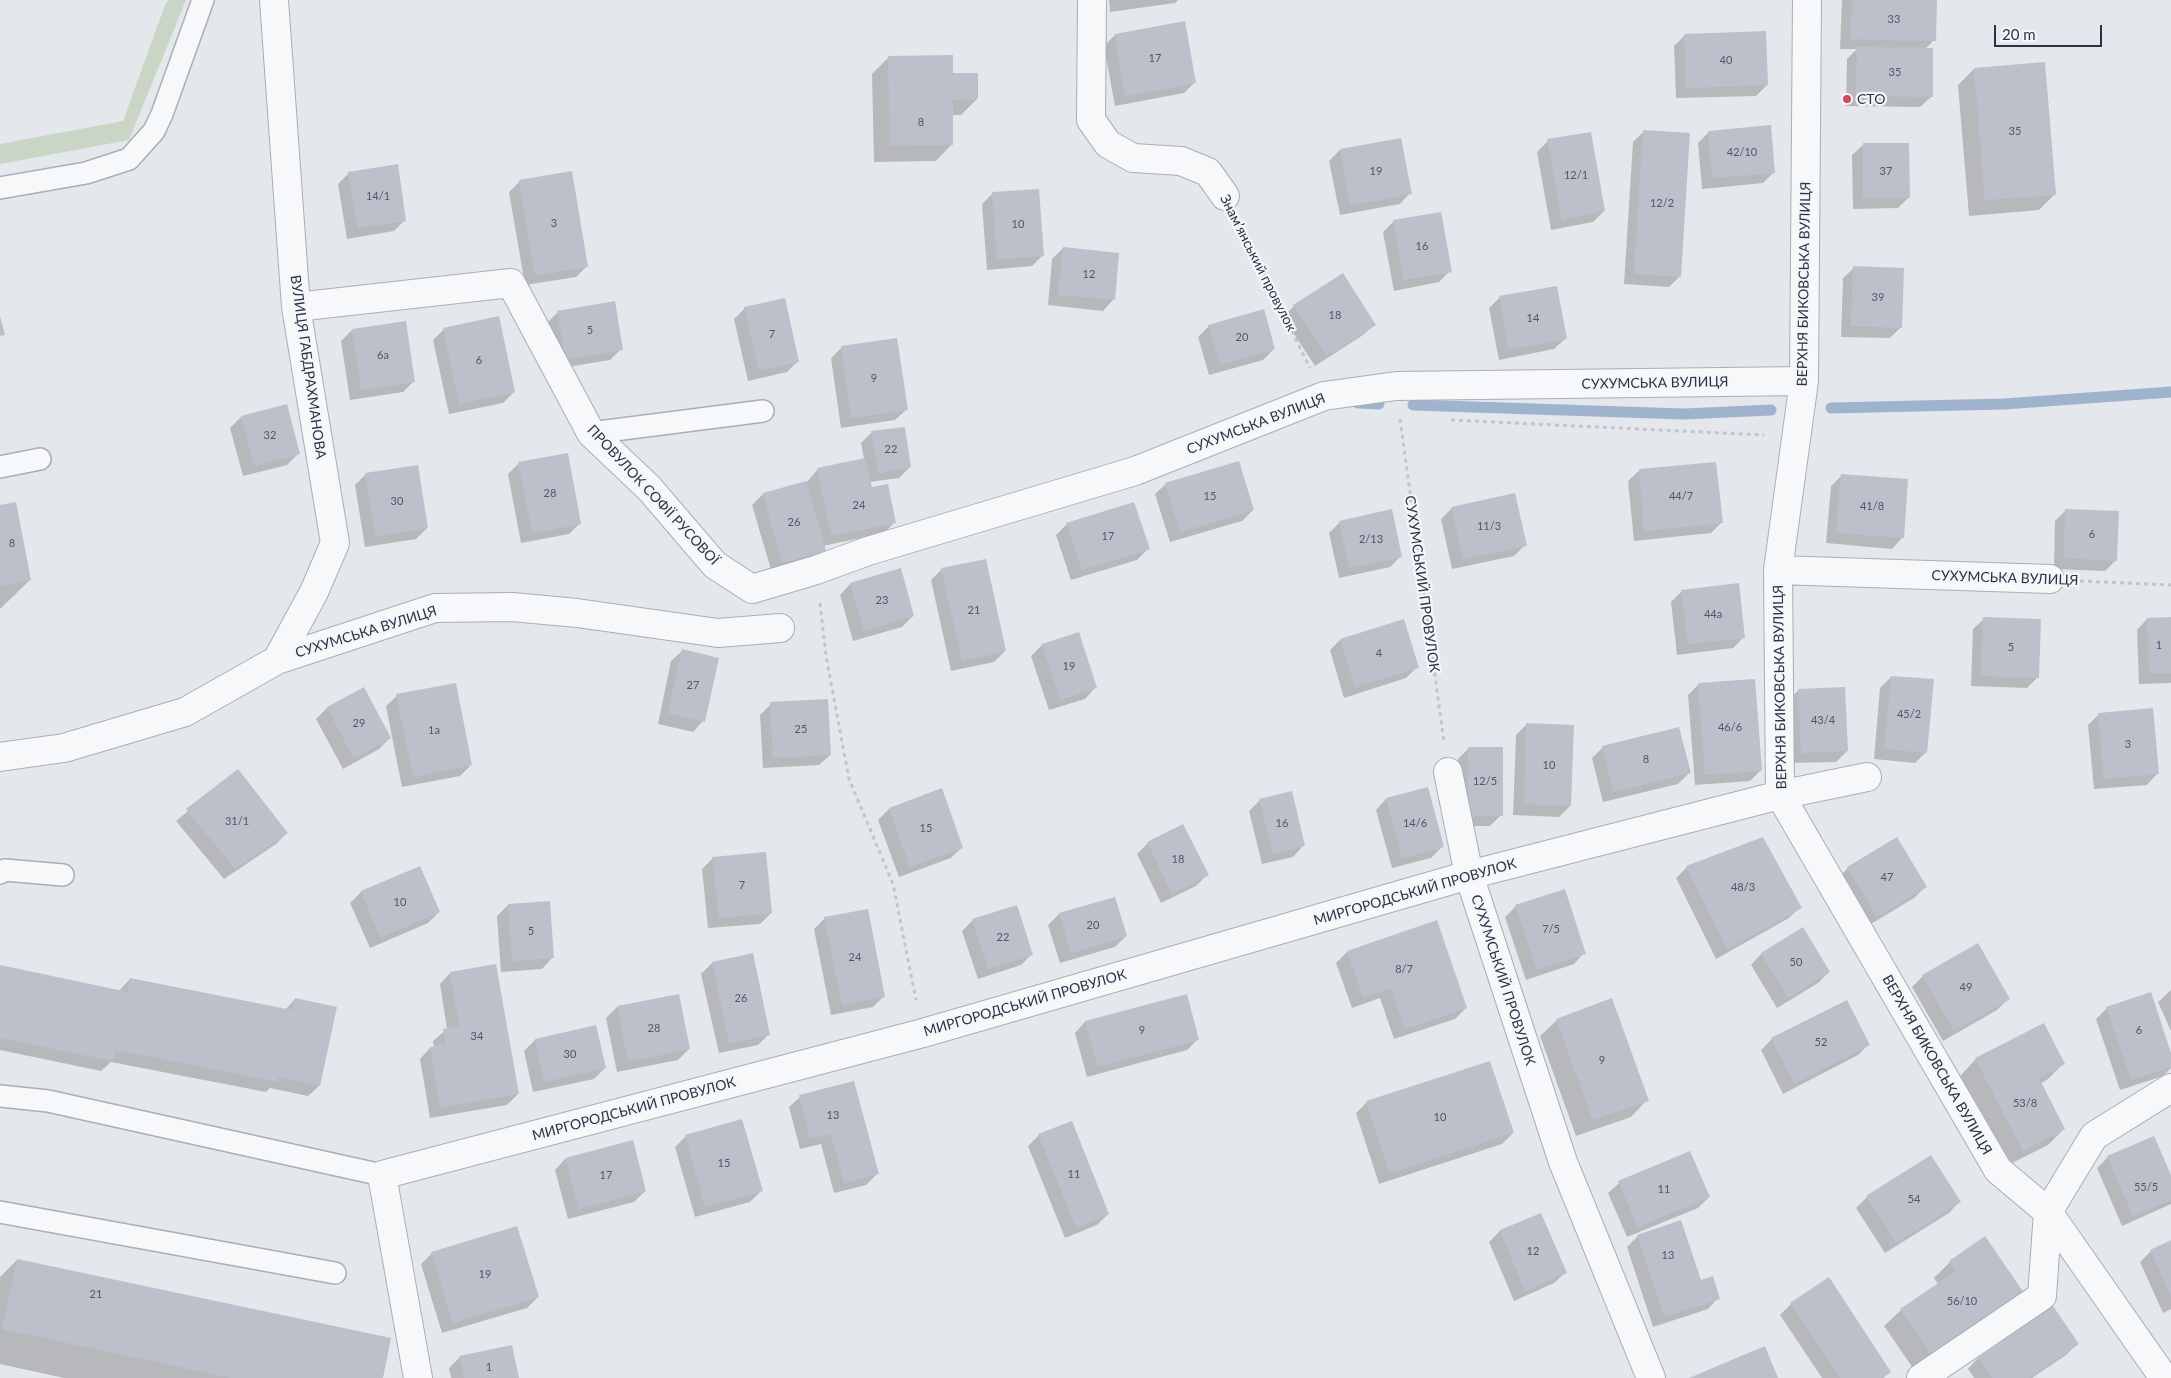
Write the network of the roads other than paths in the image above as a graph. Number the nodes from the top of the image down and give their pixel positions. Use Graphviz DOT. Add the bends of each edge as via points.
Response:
graph roads {
  1 [pos="203,0"];
  2 [pos="274,0"];
  3 [pos="1092,0"];
  4 [pos="1806,0"];
  5 [pos="0,188"];
  6 [pos="1226,196"];
  7 [pos="296,308"];
  8 [pos="1804,381"];
  9 [pos="763,411"];
  10 [pos="591,433"];
  11 [pos="40,460"];
  12 [pos="0,467"];
  13 [pos="816,570"];
  14 [pos="1778,570"];
  15 [pos="2050,579"];
  16 [pos="780,628"];
  17 [pos="278,660"];
  18 [pos="0,757"];
  19 [pos="1448,772"];
  20 [pos="1867,777"];
  21 [pos="1780,795"];
  22 [pos="0,873"];
  23 [pos="63,875"];
  24 [pos="1469,875"];
  25 [pos="2171,1088"];
  26 [pos="0,1096"];
  27 [pos="382,1175"];
  28 [pos="0,1212"];
  29 [pos="2048,1212"];
  30 [pos="336,1273"];
  31 [pos="418,1378"];
  32 [pos="1651,1378"];
  33 [pos="1921,1378"];
  34 [pos="2164,1378"];
  1 -- 5 [label="lane" via="154,131 129,159 86,173"];
  2 -- 7 [label="street, ВУЛИЦЯ ГАБДРАХМАНОВА"];
  3 -- 6 [label="street, Знамʼянський провулок" via="1091,120 1108,144 1133,158 1181,161 1208,172"];
  4 -- 8 [label="street, ВЕРХНЯ БИКОВСЬКА ВУЛИЦЯ"];
  7 -- 10 [label="street, ПРОВУЛОК СОФІЇ РУСОВОЇ" via="511,282"];
  7 -- 17 [label="street, ВУЛИЦЯ ГАБДРАХМАНОВА" via="335,543 314,592"];
  8 -- 13 [label="street, СУХУМСЬКА ВУЛИЦЯ" via="1396,386 1324,396 1135,471 868,551"];
  8 -- 14 [label="street, ВЕРХНЯ БИКОВСЬКА ВУЛИЦЯ"];
  9 -- 10 [label="lane"];
  10 -- 13 [label="street, ПРОВУЛОК СОФІЇ РУСОВОЇ" via="649,488 715,565 752,589"];
  11 -- 12 [label="lane"];
  14 -- 15 [label="street, СУХУМСЬКА ВУЛИЦЯ"];
  14 -- 21 [label="street, ВЕРХНЯ БИКОВСЬКА ВУЛИЦЯ"];
  16 -- 17 [label="street, СУХУМСЬКА ВУЛИЦЯ" via="718,633 512,607 435,608"];
  17 -- 18 [label="street, СУХУМСЬКА ВУЛИЦЯ" via="185,712 64,748"];
  19 -- 24 [label="street, СУХУМСЬКИЙ ПРОВУЛОК"];
  20 -- 21 [label="street, МИРГОРОДСЬКИЙ ПРОВУЛОК"];
  21 -- 24 [label="street, МИРГОРОДСЬКИЙ ПРОВУЛОК"];
  21 -- 29 [label="street, ВЕРХНЯ БИКОВСЬКА ВУЛИЦЯ" via="1998,1170"];
  22 -- 23 [label="lane" via="5,870"];
  24 -- 27 [label="street, МИРГОРОДСЬКИЙ ПРОВУЛОК" via="923,1032"];
  24 -- 32 [label="street, СУХУМСЬКИЙ ПРОВУЛОК" via="1563,1162"];
  25 -- 29 [label="street" via="2094,1136"];
  26 -- 27 [label="lane" via="48,1101"];
  27 -- 31 [label="street"];
  28 -- 30 [label="lane"];
  29 -- 33 [label="street" via="2042,1296"];
  29 -- 34 [label="street, ВЕРХНЯ БИКОВСЬКА ВУЛИЦЯ"];
}
